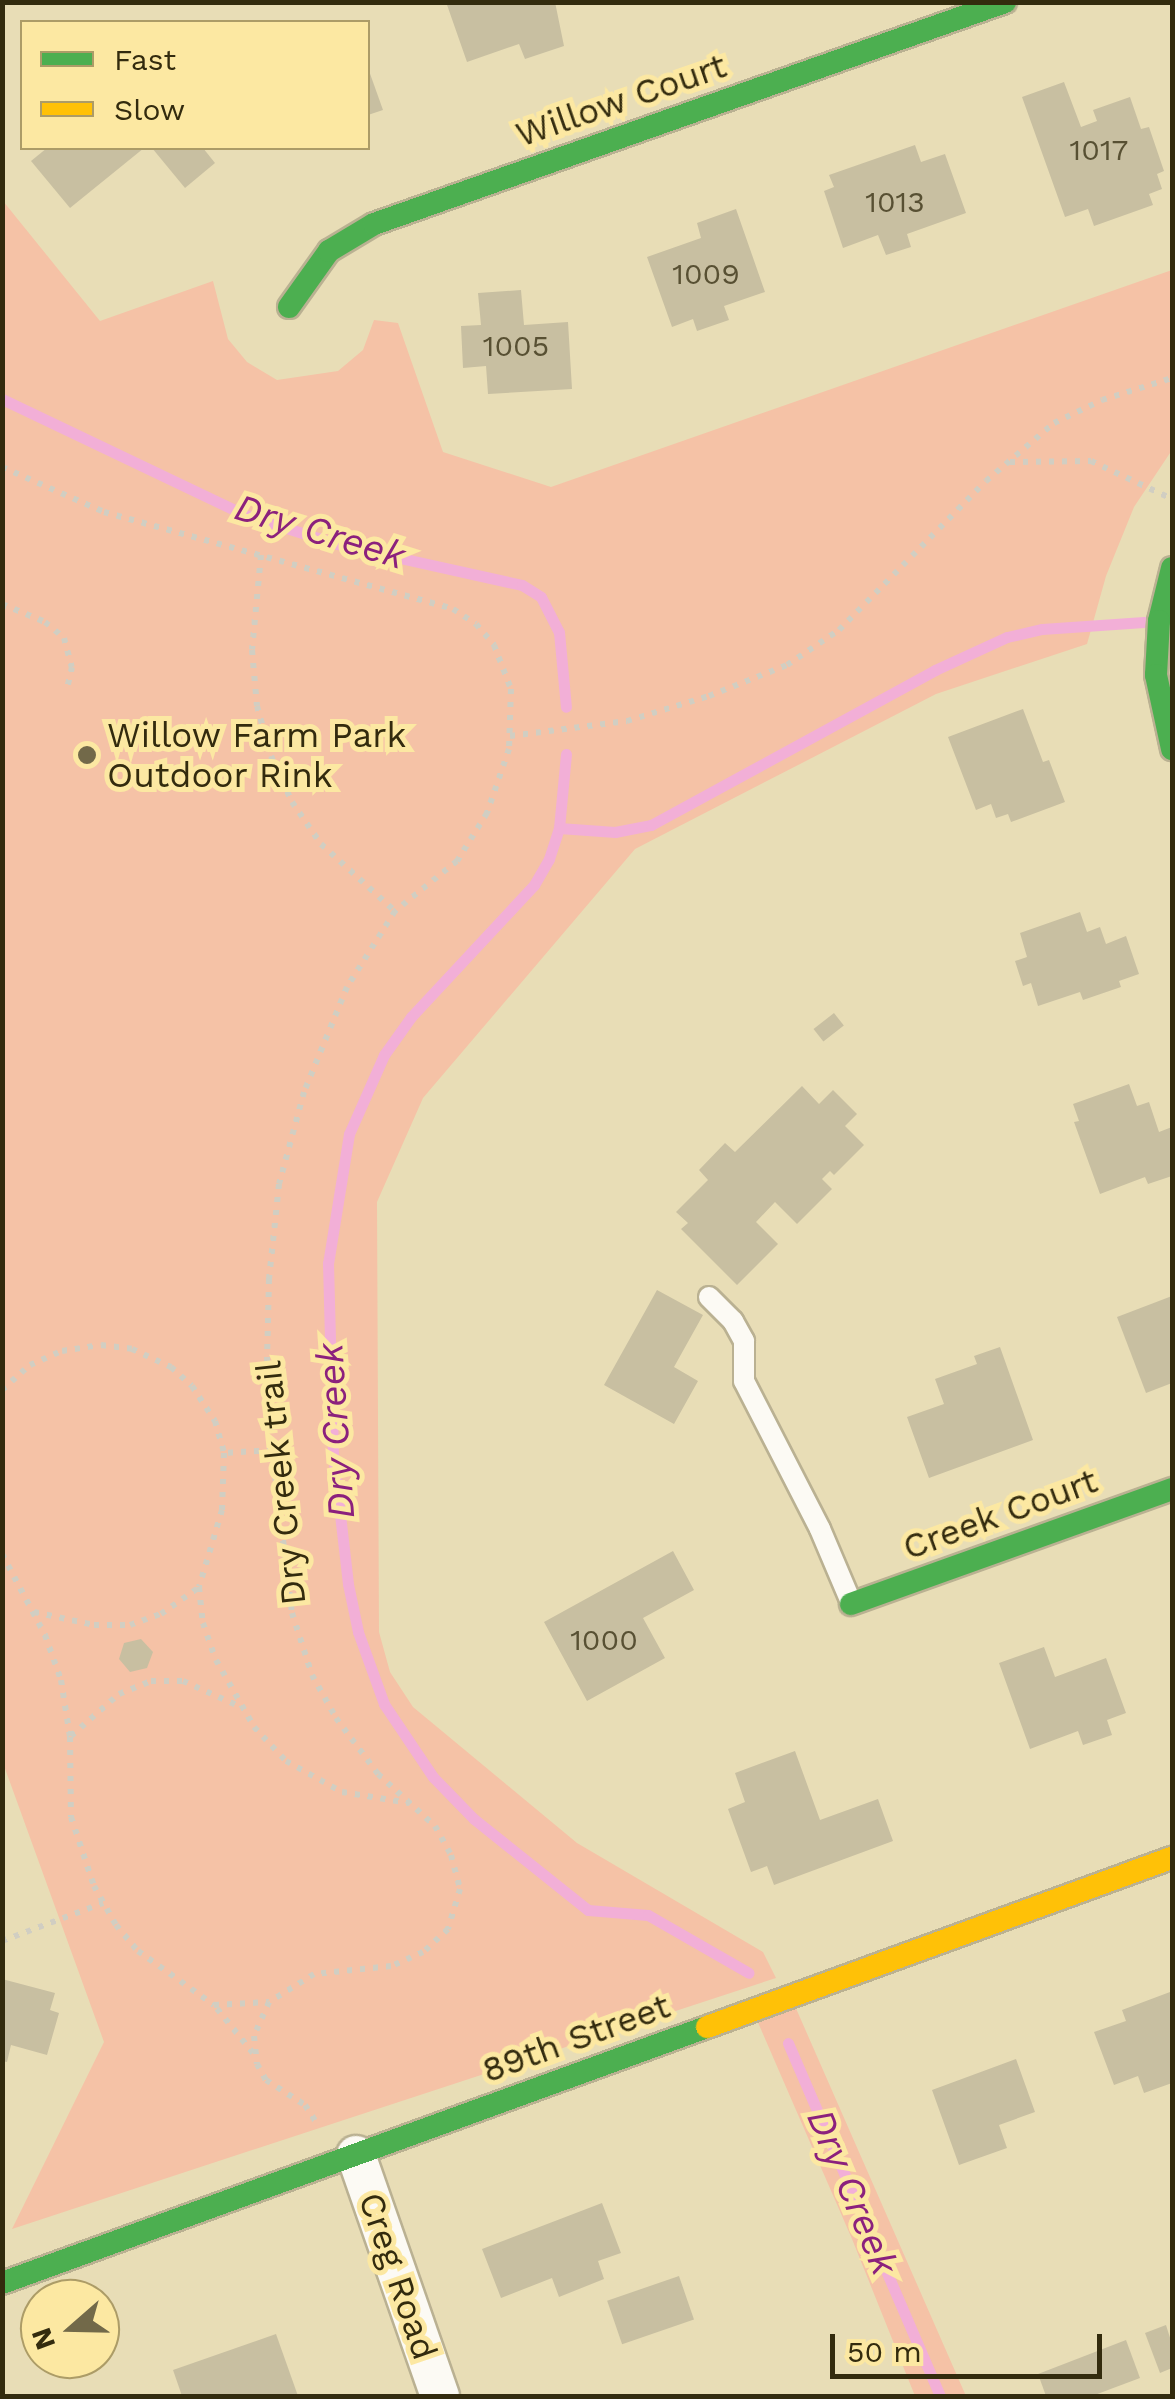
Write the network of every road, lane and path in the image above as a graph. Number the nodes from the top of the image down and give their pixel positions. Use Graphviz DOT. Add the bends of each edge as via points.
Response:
graph roads {
  1 [pos="1005,2"];
  2 [pos="289,307"];
  3 [pos="1172,378"];
  4 [pos="1008,462"];
  5 [pos="2,467"];
  6 [pos="1172,499"];
  7 [pos="261,555"];
  8 [pos="1172,568"];
  9 [pos="2,604"];
  10 [pos="67,689"];
  11 [pos="510,736"];
  12 [pos="1172,748"];
  13 [pos="395,911"];
  14 [pos="709,1296"];
  15 [pos="2,1390"];
  16 [pos="272,1450"];
  17 [pos="224,1453"];
  18 [pos="1172,1489"];
  19 [pos="2,1554"];
  20 [pos="198,1587"];
  21 [pos="852,1604"];
  22 [pos="34,1612"];
  23 [pos="240,1706"];
  24 [pos="70,1737"];
  25 [pos="410,1803"];
  26 [pos="1172,1858"];
  27 [pos="103,1903"];
  28 [pos="2,1941"];
  29 [pos="269,2002"];
  30 [pos="214,2005"];
  31 [pos="253,2053"];
  32 [pos="345,2159"];
  33 [pos="2,2283"];
  34 [pos="440,2396"];
  1 -- 2 [label="street, Willow Court" via="350,234"];
  3 -- 4 [label="path" via="1069,414"];
  4 -- 6 [label="path" via="1091,462"];
  4 -- 11 [label="path" via="809,652 709,696 599,725"];
  5 -- 7 [label="path, Dry Creek trail" via="104,512"];
  7 -- 11 [label="path, Dry Creek trail" via="468,618 490,640 507,673"];
  7 -- 13 [label="path" via="252,650 271,756 321,844"];
  8 -- 12 [label="street" via="1158,621 1156,675"];
  9 -- 10 [label="path" via="62,636 72,667"];
  11 -- 13 [label="path, Dry Creek trail" via="501,780 470,845"];
  13 -- 16 [label="path, Dry Creek trail" via="336,1012 278,1184 267,1318"];
  14 -- 21 [label="lane" via="744,1341 744,1381"];
  15 -- 17 [label="path" via="50,1355 123,1347 158,1360 192,1386 215,1421"];
  16 -- 17 [label="path"];
  16 -- 25 [label="path, Dry Creek trail" via="287,1587 306,1661 344,1731"];
  17 -- 20 [label="path" via="222,1510"];
  18 -- 21 [label="street, Creek Court"];
  19 -- 22 [label="path"];
  20 -- 22 [label="path" via="161,1614 130,1625"];
  20 -- 23 [label="path" via="208,1638"];
  22 -- 24 [label="path" via="61,1680"];
  23 -- 24 [label="path" via="183,1682 151,1681 119,1694"];
  23 -- 25 [label="path" via="278,1755 322,1784"];
  24 -- 27 [label="path" via="73,1827"];
  25 -- 29 [label="path, Dry Creek trail" via="436,1826 456,1868 460,1896 448,1928 431,1947 399,1964 314,1974"];
  26 -- 32 [label="street, 89th Street"];
  27 -- 28 [label="path"];
  27 -- 30 [label="path" via="145,1958"];
  29 -- 30 [label="path"];
  29 -- 31 [label="path"];
  30 -- 31 [label="path"];
  31 -- 32 [label="path" via="266,2080 308,2108"];
  32 -- 33 [label="street, 89th Street"];
  32 -- 34 [label="street, Creg Road"];
}
